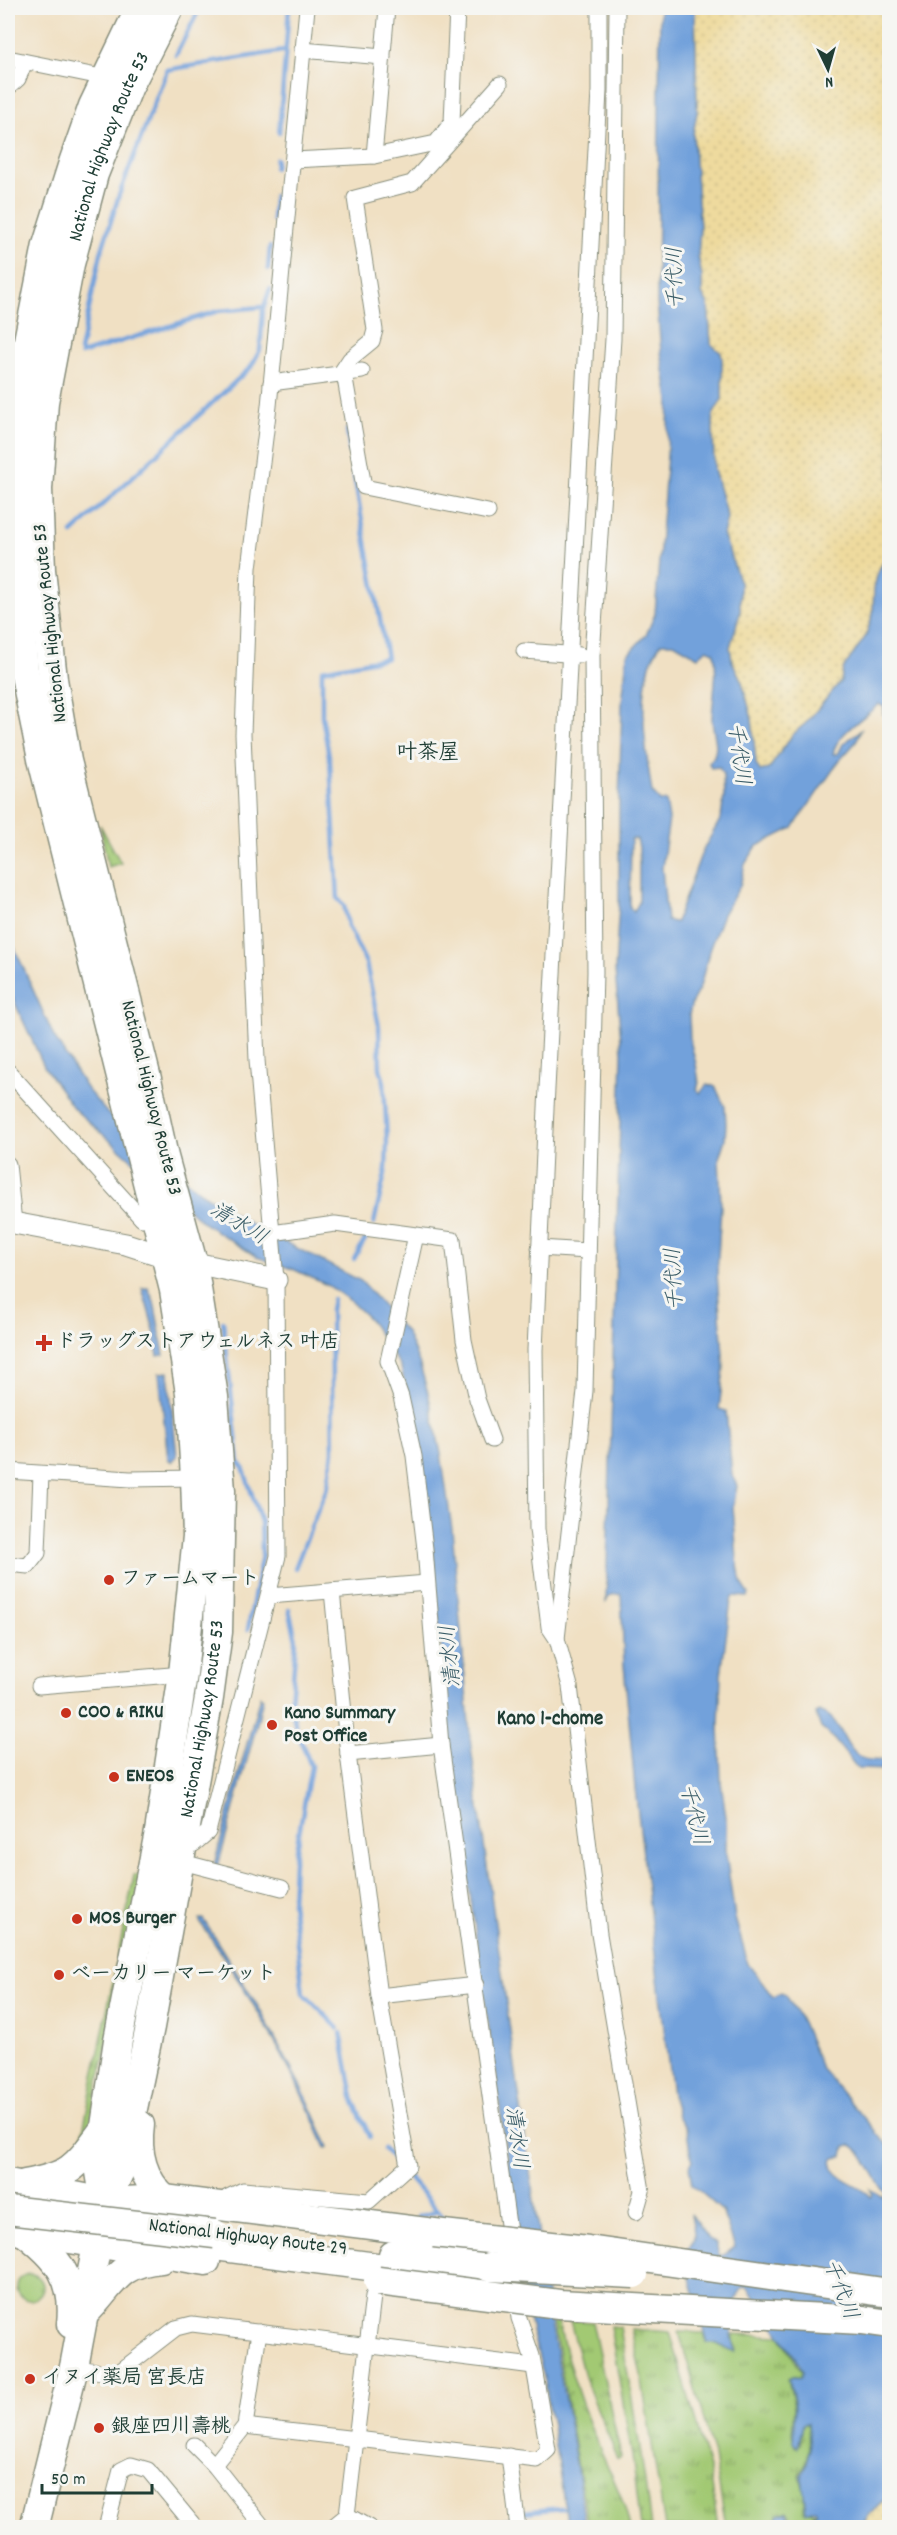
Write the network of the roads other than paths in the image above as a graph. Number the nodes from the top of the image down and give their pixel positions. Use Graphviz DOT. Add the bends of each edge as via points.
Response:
graph roads {
  1 [pos="140,8"];
  2 [pos="169,8"];
  3 [pos="307,8"];
  4 [pos="387,8"];
  5 [pos="457,8"];
  6 [pos="600,8"];
  7 [pos="617,8"];
  8 [pos="302,50"];
  9 [pos="383,57"];
  10 [pos="8,58"];
  11 [pos="25,62"];
  12 [pos="118,81"];
  13 [pos="500,84"];
  14 [pos="8,88"];
  15 [pos="374,156"];
  16 [pos="293,160"];
  17 [pos="362,371"];
  18 [pos="342,374"];
  19 [pos="271,383"];
  20 [pos="488,512"];
  21 [pos="41,570"];
  22 [pos="12,586"];
  23 [pos="524,651"];
  24 [pos="571,654"];
  25 [pos="592,656"];
  26 [pos="8,1071"];
  27 [pos="8,1164"];
  28 [pos="155,1166"];
  29 [pos="142,1219"];
  30 [pos="11,1223"];
  31 [pos="272,1233"];
  32 [pos="416,1235"];
  33 [pos="539,1248"];
  34 [pos="588,1251"];
  35 [pos="180,1260"];
  36 [pos="276,1280"];
  37 [pos="492,1440"];
  38 [pos="8,1471"];
  39 [pos="40,1474"];
  40 [pos="195,1478"];
  41 [pos="8,1564"];
  42 [pos="427,1583"];
  43 [pos="332,1591"];
  44 [pos="269,1596"];
  45 [pos="558,1639"];
  46 [pos="183,1674"];
  47 [pos="39,1686"];
  48 [pos="441,1745"];
  49 [pos="348,1754"];
  50 [pos="180,1854"];
  51 [pos="282,1888"];
  52 [pos="476,1985"];
  53 [pos="379,1996"];
  54 [pos="150,2027"];
  55 [pos="105,2128"];
  56 [pos="164,2199"];
  57 [pos="105,2202"];
  58 [pos="13,2208"];
  59 [pos="226,2208"];
  60 [pos="636,2212"];
  61 [pos="97,2243"];
  62 [pos="181,2258"];
  63 [pos="488,2274"];
  64 [pos="375,2288"];
  65 [pos="890,2293"];
  66 [pos="890,2305"];
  67 [pos="84,2314"];
  68 [pos="862,2320"];
  69 [pos="890,2324"];
  70 [pos="259,2331"];
  71 [pos="367,2345"];
  72 [pos="533,2366"];
  73 [pos="74,2367"];
  74 [pos="245,2426"];
  75 [pos="57,2433"];
  76 [pos="356,2438"];
  77 [pos="194,2445"];
  78 [pos="509,2456"];
  79 [pos="214,2465"];
  80 [pos="347,2515"];
  81 [pos="34,2528"];
  82 [pos="106,2528"];
  83 [pos="196,2528"];
  84 [pos="264,2528"];
  85 [pos="331,2528"];
  86 [pos="370,2528"];
  87 [pos="518,2528"];
  1 -- 12 [label="highway, National Highway Route 53"];
  2 -- 12 [label="highway, National Highway Route 53"];
  3 -- 8 [label="street"];
  4 -- 9 [label="street"];
  5 -- 15 [label="street" via="452,122 436,143"];
  6 -- 24 [label="street"];
  7 -- 25 [label="street" via="613,339"];
  8 -- 9 [label="street"];
  8 -- 16 [label="street"];
  9 -- 15 [label="street"];
  10 -- 11 [label="street"];
  11 -- 12 [label="street"];
  11 -- 14 [label="street" via="18,80"];
  12 -- 21 [label="highway, National Highway Route 53" via="70,264 44,402 38,489"];
  12 -- 22 [label="highway, National Highway Route 53" via="73,163 47,244 26,351"];
  13 -- 18 [label="street" via="412,183 355,198 374,336 350,359"];
  15 -- 16 [label="street"];
  16 -- 19 [label="street"];
  17 -- 18 [label="street"];
  18 -- 19 [label="street"];
  18 -- 20 [label="street" via="364,488"];
  19 -- 31 [label="street" via="249,568 243,734 257,1060"];
  21 -- 22 [label="street"];
  21 -- 28 [label="highway, National Highway Route 53" via="67,761 147,1079"];
  22 -- 28 [label="highway, National Highway Route 53" via="42,759 133,1129"];
  23 -- 24 [label="street"];
  24 -- 25 [label="street"];
  24 -- 33 [label="street"];
  25 -- 34 [label="street" via="595,972"];
  26 -- 29 [label="street"];
  27 -- 30 [label="street"];
  28 -- 35 [label="highway, National Highway Route 53"];
  28 -- 35 [label="highway, National Highway Route 53" via="176,1199"];
  30 -- 35 [label="street" via="126,1244"];
  31 -- 32 [label="street" via="335,1224"];
  31 -- 36 [label="street"];
  32 -- 37 [label="street" via="453,1240 464,1340 477,1399"];
  32 -- 42 [label="street" via="388,1361 401,1397 414,1456"];
  33 -- 34 [label="street"];
  33 -- 45 [label="street" via="535,1350 537,1529 549,1627"];
  34 -- 45 [label="street" via="585,1390"];
  35 -- 36 [label="street"];
  35 -- 40 [label="highway, National Highway Route 53" via="182,1334"];
  35 -- 50 [label="highway, National Highway Route 53" via="214,1397 221,1491 218,1632"];
  36 -- 44 [label="street" via="278,1556"];
  38 -- 39 [label="street"];
  39 -- 40 [label="street"];
  39 -- 41 [label="street" via="38,1553 28,1566"];
  40 -- 46 [label="highway, National Highway Route 53" via="197,1536"];
  42 -- 43 [label="street"];
  42 -- 48 [label="street"];
  43 -- 44 [label="street"];
  43 -- 49 [label="street"];
  44 -- 50 [label="street" via="208,1832"];
  45 -- 60 [label="street" via="570,1686 598,1934 642,2191"];
  46 -- 47 [label="street"];
  46 -- 55 [label="highway, National Highway Route 53" via="159,1832 118,2040"];
  48 -- 49 [label="street"];
  48 -- 52 [label="street"];
  49 -- 53 [label="street"];
  50 -- 51 [label="street"];
  50 -- 54 [label="highway, National Highway Route 53"];
  52 -- 53 [label="street"];
  52 -- 72 [label="street" via="519,2318"];
  53 -- 59 [label="street" via="408,2166 369,2201 243,2190 228,2197"];
  54 -- 56 [label="highway" via="138,2141 148,2179"];
  54 -- 57 [label="highway, National Highway Route 53" via="120,2171"];
  55 -- 57 [label="highway, National Highway Route 53" via="99,2166"];
  55 -- 58 [label="highway" via="88,2153"];
  56 -- 57 [label="highway"];
  56 -- 59 [label="highway"];
  57 -- 58 [label="highway"];
  57 -- 61 [label="highway, National Highway Route 53"];
  57 -- 63 [label="highway" via="113,2230 127,2235"];
  58 -- 61 [label="highway"];
  58 -- 63 [label="highway, National Highway Route 29, bridge"];
  58 -- 75 [label="highway" via="68,2278 73,2304"];
  59 -- 65 [label="highway, bridge" via="588,2250"];
  61 -- 62 [label="highway"];
  61 -- 67 [label="highway, National Highway Route 53"];
  62 -- 64 [label="highway"];
  62 -- 67 [label="highway" via="143,2261 125,2268"];
  63 -- 66 [label="highway, National Highway Route 29, bridge" via="623,2272"];
  63 -- 68 [label="highway, National Highway Route 29, bridge"];
  64 -- 68 [label="highway, bridge" via="559,2304"];
  64 -- 71 [label="street"];
  67 -- 73 [label="highway, National Highway Route 53"];
  68 -- 69 [label="highway, National Highway Route 29"];
  70 -- 71 [label="street"];
  70 -- 73 [label="street" via="185,2325 119,2372"];
  70 -- 74 [label="street"];
  71 -- 72 [label="street"];
  71 -- 76 [label="street"];
  72 -- 78 [label="street" via="548,2450 537,2460"];
  73 -- 75 [label="highway, National Highway Route 53"];
  74 -- 76 [label="street"];
  74 -- 79 [label="street"];
  75 -- 81 [label="highway, National Highway Route 53"];
  76 -- 78 [label="street"];
  76 -- 80 [label="street"];
  77 -- 79 [label="street"];
  78 -- 87 [label="street"];
  79 -- 84 [label="street"];
  80 -- 85 [label="street"];
  80 -- 86 [label="street"];
  82 -- 83 [label="street" via="121,2470 130,2465 148,2470"];
}
